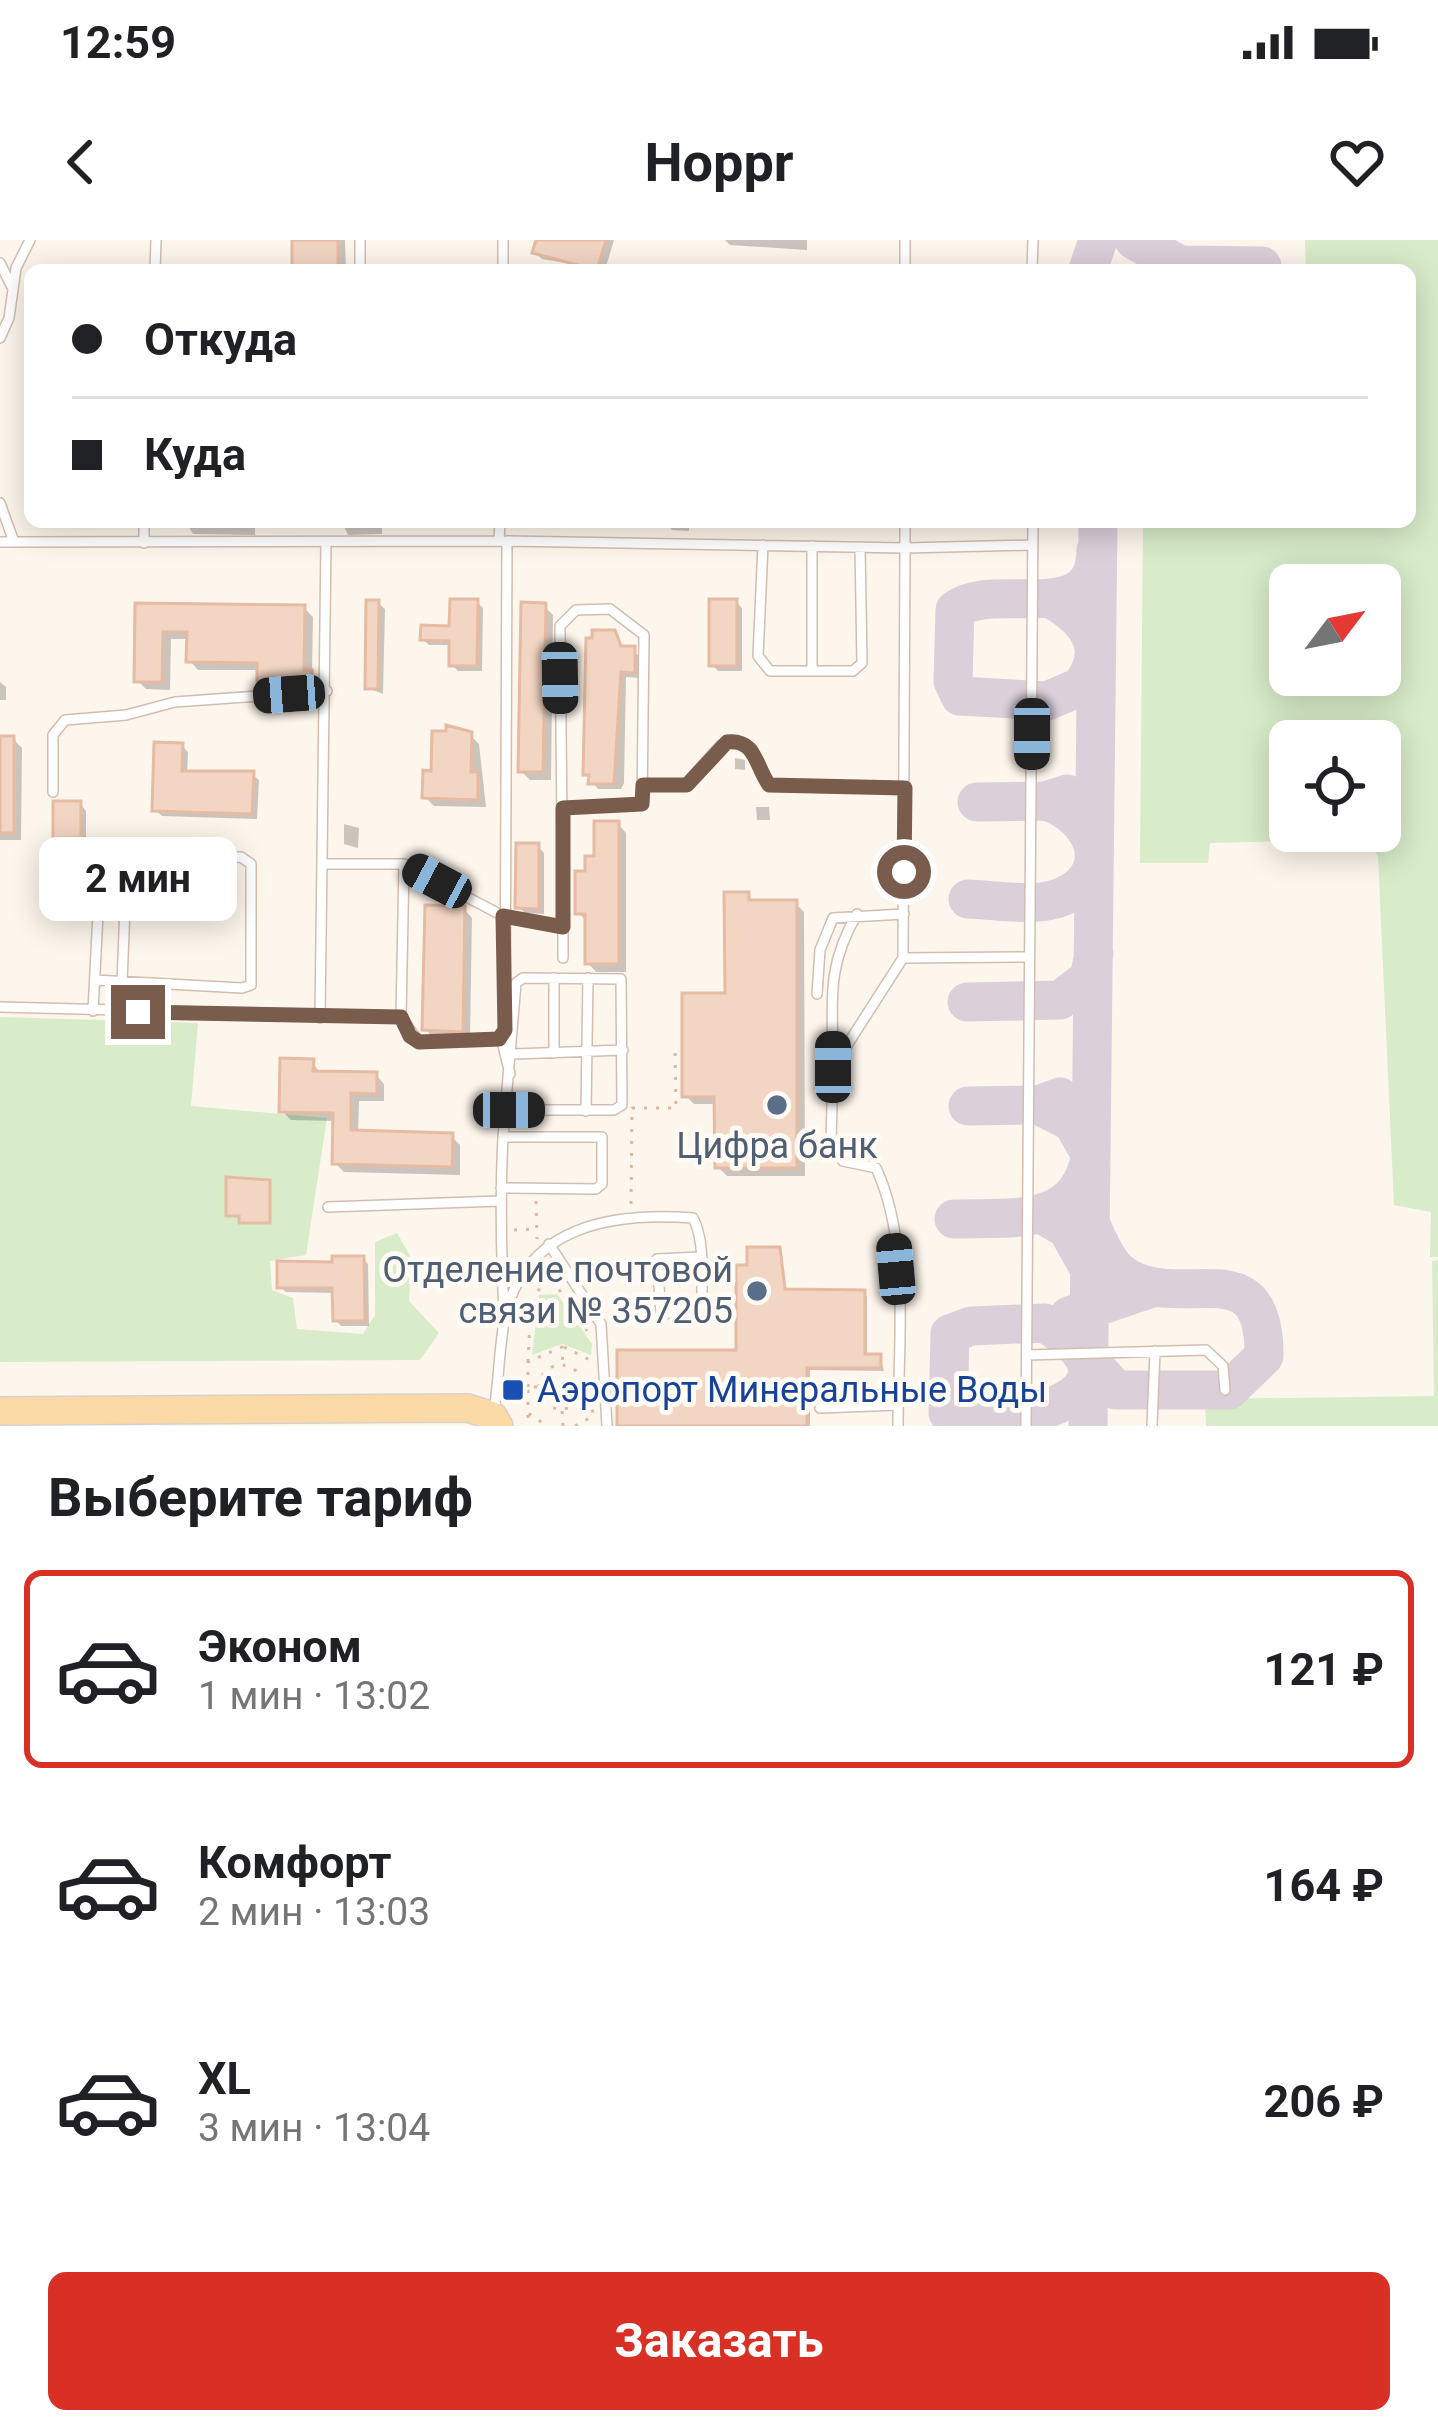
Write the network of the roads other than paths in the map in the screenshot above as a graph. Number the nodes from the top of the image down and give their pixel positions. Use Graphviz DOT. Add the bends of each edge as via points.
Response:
graph roads {
  1 [pos="30,240"];
  2 [pos="0,263"];
  3 [pos="12,287"];
  4 [pos="0,338"];
  5 [pos="0,503"];
  6 [pos="144,528"];
  7 [pos="501,528"];
  8 [pos="905,528"];
  9 [pos="1033,528"];
  10 [pos="503,541"];
  11 [pos="0,542"];
  12 [pos="14,542"];
  13 [pos="144,542"];
  14 [pos="326,542"];
  15 [pos="764,545"];
  16 [pos="1033,545"];
  17 [pos="812,546"];
  18 [pos="860,548"];
  19 [pos="905,548"];
  20 [pos="812,671"];
  21 [pos="327,692"];
  22 [pos="643,785"];
  23 [pos="905,788"];
  24 [pos="53,792"];
  25 [pos="563,808"];
  26 [pos="322,864"];
  27 [pos="404,864"];
  28 [pos="123,880"];
  29 [pos="857,914"];
  30 [pos="904,914"];
  31 [pos="503,916"];
  32 [pos="563,927"];
  33 [pos="1028,957"];
  34 [pos="563,958"];
  35 [pos="903,958"];
  36 [pos="588,977"];
  37 [pos="554,978"];
  38 [pos="95,980"];
  39 [pos="122,982"];
  40 [pos="817,994"];
  41 [pos="0,1007"];
  42 [pos="93,1011"];
  43 [pos="401,1017"];
  44 [pos="320,1018"];
  45 [pos="501,1037"];
  46 [pos="623,1049"];
  47 [pos="586,1052"];
  48 [pos="554,1053"];
  49 [pos="514,1054"];
  50 [pos="833,1067"];
  51 [pos="512,1079"];
  52 [pos="509,1110"];
  53 [pos="586,1111"];
  54 [pos="503,1137"];
  55 [pos="501,1188"];
  56 [pos="500,1201"];
  57 [pos="328,1207"];
  58 [pos="543,1243"];
  59 [pos="700,1257"];
  60 [pos="504,1321"];
  61 [pos="1155,1351"];
  62 [pos="1027,1355"];
  63 [pos="1226,1390"];
  64 [pos="898,1405"];
  65 [pos="820,1408"];
  66 [pos="0,1411"];
  67 [pos="139,1418"];
  68 [pos="496,1421"];
  69 [pos="607,1426"];
  70 [pos="898,1426"];
  71 [pos="1026,1426"];
  72 [pos="1152,1426"];
  1 -- 3 [label="lane"];
  2 -- 3 [label="lane"];
  3 -- 4 [label="lane"];
  5 -- 12 [label="lane"];
  6 -- 13 [label="lane"];
  7 -- 10 [label="lane"];
  8 -- 19 [label="lane"];
  9 -- 16 [label="lane"];
  10 -- 14 [label="lane"];
  10 -- 15 [label="lane"];
  10 -- 31 [label="lane"];
  11 -- 12 [label="lane"];
  12 -- 13 [label="lane"];
  13 -- 14 [label="lane"];
  14 -- 21 [label="lane"];
  15 -- 17 [label="lane"];
  15 -- 20 [label="lane" via="758,656 770,671"];
  16 -- 19 [label="lane"];
  16 -- 33 [label="lane"];
  17 -- 18 [label="lane"];
  17 -- 20 [label="lane"];
  18 -- 19 [label="lane"];
  18 -- 20 [label="lane" via="862,663"];
  19 -- 23 [label="lane"];
  21 -- 24 [label="lane" via="175,701 65,720 53,735"];
  21 -- 26 [label="lane"];
  22 -- 23 [label="lane" via="687,785 734,741 752,749 769,785"];
  22 -- 25 [label="lane" via="642,804"];
  22 -- 25 [label="lane" via="644,635 610,609 576,610 559,635"];
  23 -- 30 [label="lane"];
  25 -- 32 [label="lane"];
  26 -- 27 [label="lane"];
  26 -- 44 [label="lane"];
  27 -- 31 [label="lane"];
  27 -- 43 [label="lane"];
  28 -- 38 [label="lane" via="100,889"];
  28 -- 39 [label="lane"];
  28 -- 39 [label="lane" via="132,856 242,857 255,875 250,985"];
  29 -- 30 [label="lane"];
  29 -- 40 [label="lane" via="827,926"];
  29 -- 50 [label="lane" via="839,944 829,990"];
  30 -- 35 [label="lane"];
  31 -- 32 [label="lane"];
  31 -- 45 [label="lane"];
  32 -- 34 [label="lane"];
  33 -- 35 [label="lane"];
  33 -- 62 [label="lane"];
  35 -- 50 [label="lane"];
  36 -- 37 [label="lane"];
  36 -- 46 [label="lane" via="623,982"];
  36 -- 47 [label="lane"];
  37 -- 48 [label="lane"];
  37 -- 49 [label="lane" via="517,983"];
  38 -- 39 [label="lane"];
  38 -- 42 [label="lane"];
  41 -- 42 [label="lane"];
  42 -- 44 [label="lane"];
  43 -- 44 [label="lane"];
  43 -- 45 [label="lane" via="419,1042"];
  45 -- 51 [label="lane"];
  46 -- 47 [label="lane"];
  46 -- 53 [label="lane" via="622,1106"];
  47 -- 48 [label="lane"];
  47 -- 53 [label="lane"];
  48 -- 49 [label="lane"];
  49 -- 51 [label="lane"];
  50 -- 64 [label="lane" via="831,1142 843,1161 876,1168 886,1191"];
  51 -- 52 [label="lane"];
  52 -- 53 [label="lane"];
  52 -- 54 [label="lane"];
  54 -- 55 [label="lane"];
  54 -- 55 [label="lane" via="602,1137 600,1187"];
  55 -- 56 [label="lane"];
  56 -- 57 [label="lane"];
  56 -- 60 [label="lane"];
  58 -- 59 [label="lane" via="585,1225 693,1218"];
  58 -- 60 [label="lane"];
  58 -- 69 [label="lane" via="602,1324"];
  59 -- 59 [label="lane" via="701,1311 659,1314 658,1258"];
  60 -- 68 [label="lane"];
  61 -- 62 [label="lane"];
  61 -- 63 [label="lane" via="1214,1352"];
  61 -- 72 [label="lane"];
  62 -- 71 [label="lane"];
  64 -- 65 [label="lane"];
  64 -- 70 [label="lane"];
  66 -- 67 [label="main road"];
  67 -- 68 [label="main road" via="468,1408"];
}
